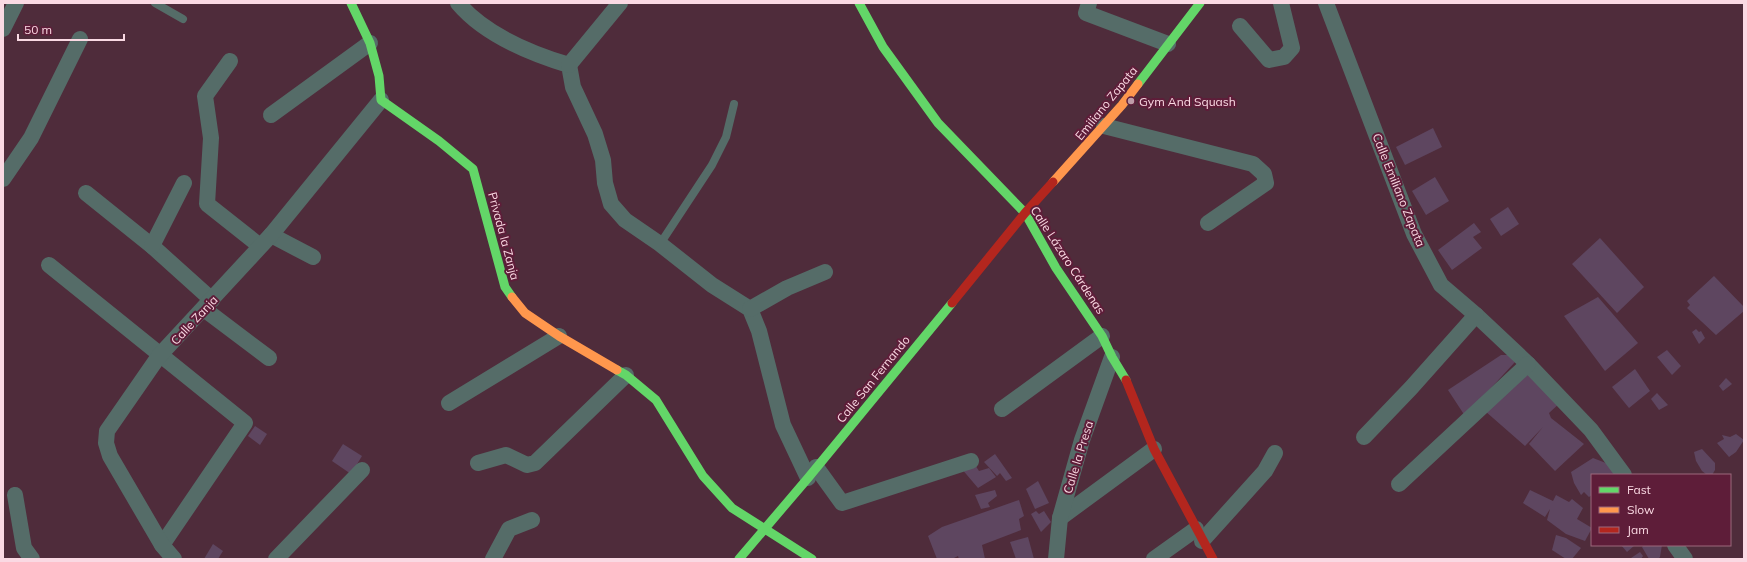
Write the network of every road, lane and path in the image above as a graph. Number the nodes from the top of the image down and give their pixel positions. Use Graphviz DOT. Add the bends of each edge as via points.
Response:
graph roads {
  1 [pos="16,3"];
  2 [pos="155,3"];
  3 [pos="351,3"];
  4 [pos="458,3"];
  5 [pos="620,3"];
  6 [pos="859,3"];
  7 [pos="1089,3"];
  8 [pos="1200,3"];
  9 [pos="1281,3"];
  10 [pos="1326,3"];
  11 [pos="183,19"];
  12 [pos="1240,26"];
  13 [pos="3,29"];
  14 [pos="80,39"];
  15 [pos="370,43"];
  16 [pos="1168,44"];
  17 [pos="230,61"];
  18 [pos="569,65"];
  19 [pos="381,100"];
  20 [pos="734,104"];
  21 [pos="271,115"];
  22 [pos="1104,126"];
  23 [pos="3,179"];
  24 [pos="184,183"];
  25 [pos="86,193"];
  26 [pos="1025,213"];
  27 [pos="1208,223"];
  28 [pos="266,240"];
  29 [pos="660,244"];
  30 [pos="152,246"];
  31 [pos="313,256"];
  32 [pos="49,265"];
  33 [pos="825,272"];
  34 [pos="208,305"];
  35 [pos="750,309"];
  36 [pos="1476,315"];
  37 [pos="559,336"];
  38 [pos="1102,336"];
  39 [pos="160,356"];
  40 [pos="1112,357"];
  41 [pos="269,358"];
  42 [pos="1528,364"];
  43 [pos="626,374"];
  44 [pos="450,403"];
  45 [pos="1002,409"];
  46 [pos="1364,438"];
  47 [pos="1154,449"];
  48 [pos="1275,453"];
  49 [pos="971,461"];
  50 [pos="478,464"];
  51 [pos="362,470"];
  52 [pos="812,472"];
  53 [pos="1623,474"];
  54 [pos="1399,484"];
  55 [pos="15,495"];
  56 [pos="1060,518"];
  57 [pos="532,520"];
  58 [pos="764,529"];
  59 [pos="1199,535"];
  60 [pos="162,545"];
  61 [pos="1676,546"];
  62 [pos="32,559"];
  63 [pos="174,559"];
  64 [pos="276,559"];
  65 [pos="493,559"];
  66 [pos="739,559"];
  67 [pos="812,559"];
  68 [pos="1056,559"];
  69 [pos="1154,559"];
  70 [pos="1213,559"];
  71 [pos="1686,559"];
  1 -- 13 [label="street"];
  2 -- 11 [label="lane"];
  3 -- 15 [label="street"];
  4 -- 18 [label="street" via="468,14 513,44"];
  5 -- 18 [label="street"];
  6 -- 26 [label="street, Calle Lázaro Cárdenas" via="883,47 938,123"];
  7 -- 16 [label="street" via="1086,13"];
  8 -- 16 [label="street, Emiliano Zapata"];
  9 -- 12 [label="street" via="1292,48 1284,57 1269,60"];
  10 -- 36 [label="street, Calle Emiliano Zapata" via="1414,234 1441,285"];
  14 -- 23 [label="street" via="31,138"];
  15 -- 19 [label="street" via="380,76"];
  15 -- 21 [label="street"];
  16 -- 22 [label="street, Emiliano Zapata"];
  17 -- 28 [label="street" via="205,96 211,138 207,204"];
  18 -- 29 [label="street" via="573,87 595,134 611,204 625,220"];
  19 -- 28 [label="street, Calle Zanja"];
  19 -- 37 [label="street, Privada la Zanja" via="473,169 504,287 525,313"];
  20 -- 29 [label="lane" via="726,137 712,165"];
  22 -- 26 [label="street, Emiliano Zapata"];
  22 -- 27 [label="street" via="1253,164 1264,174 1266,183"];
  24 -- 30 [label="street"];
  25 -- 30 [label="street"];
  26 -- 38 [label="street, Calle Lázaro Cárdenas" via="1056,268"];
  26 -- 52 [label="street, Calle San Fernando"];
  28 -- 31 [label="street"];
  28 -- 34 [label="street, Calle Zanja"];
  29 -- 35 [label="street" via="712,285"];
  30 -- 34 [label="street"];
  32 -- 39 [label="street"];
  33 -- 35 [label="street" via="787,288"];
  34 -- 39 [label="street, Calle Zanja"];
  34 -- 41 [label="street"];
  35 -- 52 [label="street" via="759,331 783,425"];
  36 -- 42 [label="street, Calle Emiliano Zapata"];
  36 -- 46 [label="street"];
  37 -- 43 [label="street, Privada la Zanja"];
  37 -- 44 [label="street"];
  38 -- 40 [label="street, Calle Lázaro Cárdenas"];
  38 -- 45 [label="street"];
  39 -- 60 [label="street, Calle Zanja" via="107,431 106,443 110,456"];
  39 -- 60 [label="street" via="245,423"];
  40 -- 47 [label="street, Calle Lázaro Cárdenas" via="1126,380"];
  40 -- 56 [label="street, Calle la Presa" via="1082,440"];
  42 -- 53 [label="street, Calle Emiliano Zapata" via="1590,430"];
  42 -- 54 [label="street"];
  43 -- 50 [label="street" via="535,462 527,465 506,455"];
  43 -- 58 [label="street, Privada la Zanja" via="656,400 703,476 717,492 732,508"];
  47 -- 56 [label="street"];
  47 -- 59 [label="street, Calle Lázaro Cárdenas"];
  48 -- 59 [label="street" via="1265,471"];
  49 -- 52 [label="street" via="842,503"];
  51 -- 64 [label="street"];
  52 -- 58 [label="street, Calle San Fernando"];
  55 -- 62 [label="street" via="24,548"];
  56 -- 68 [label="street, Calle la Presa"];
  57 -- 65 [label="street" via="510,529"];
  58 -- 66 [label="street, Calle San Fernando"];
  58 -- 67 [label="street, Privada la Zanja"];
  59 -- 69 [label="street"];
  59 -- 70 [label="street, Calle Lázaro Cárdenas"];
  60 -- 63 [label="street, Calle Zanja"];
  61 -- 71 [label="street"];
}
